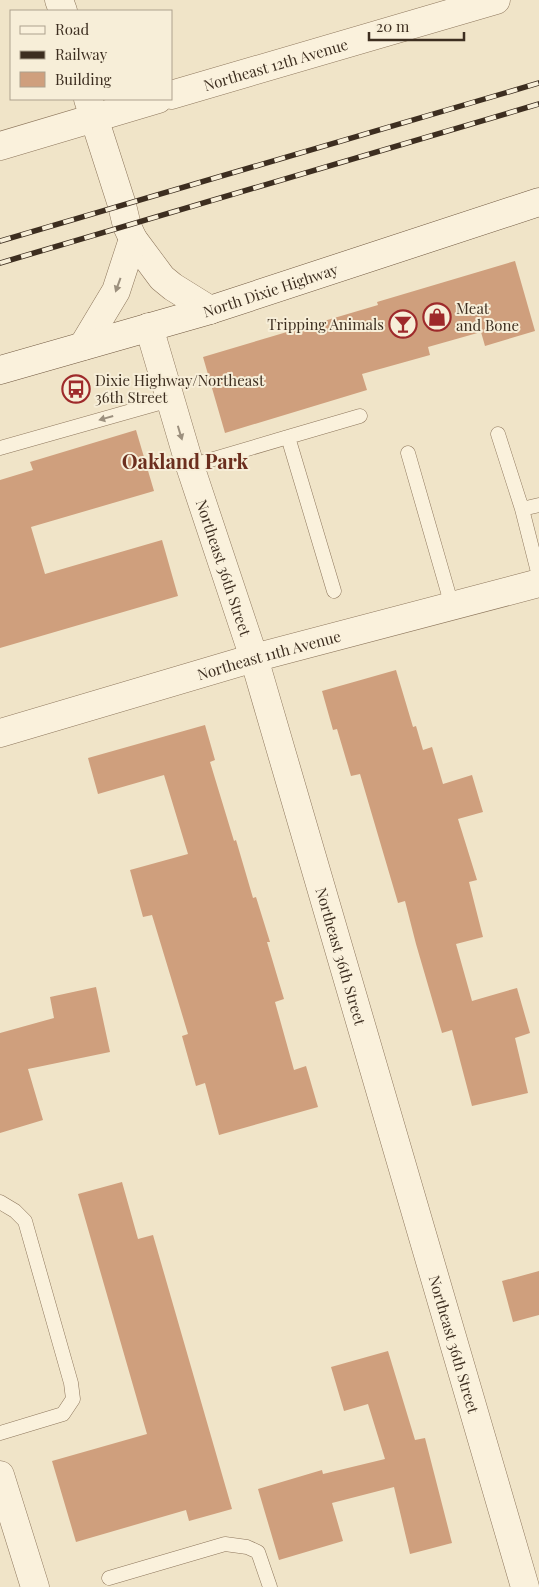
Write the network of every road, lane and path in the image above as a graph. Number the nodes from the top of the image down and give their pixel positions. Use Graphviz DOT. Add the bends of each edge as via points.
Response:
graph roads {
  1 [pos="496,0"];
  2 [pos="172,95"];
  3 [pos="151,100"];
  4 [pos="91,108"];
  5 [pos="0,146"];
  6 [pos="539,202"];
  7 [pos="133,239"];
  8 [pos="210,310"];
  9 [pos="149,327"];
  10 [pos="83,346"];
  11 [pos="0,370"];
  12 [pos="170,400"];
  13 [pos="360,416"];
  14 [pos="498,434"];
  15 [pos="288,437"];
  16 [pos="0,448"];
  17 [pos="408,453"];
  18 [pos="190,466"];
  19 [pos="539,505"];
  20 [pos="522,509"];
  21 [pos="539,576"];
  22 [pos="539,583"];
  23 [pos="334,591"];
  24 [pos="452,606"];
  25 [pos="254,658"];
  26 [pos="0,733"];
  27 [pos="0,1202"];
  28 [pos="0,1433"];
  29 [pos="0,1475"];
  30 [pos="109,1578"];
  31 [pos="527,1585"];
  32 [pos="34,1587"];
  33 [pos="270,1587"];
  1 -- 2 [label="street, Northeast 12th Avenue"];
  3 -- 4 [label="street"];
  4 -- 5 [label="street"];
  4 -- 7 [label="street"];
  6 -- 8 [label="street, North Dixie Highway"];
  7 -- 8 [label="street" via="162,278"];
  7 -- 10 [label="street, one-way" via="116,291"];
  8 -- 9 [label="street, North Dixie Highway"];
  9 -- 10 [label="street, North Dixie Highway"];
  9 -- 12 [label="street, Northeast 36th Street"];
  10 -- 11 [label="street, North Dixie Highway"];
  12 -- 16 [label="lane, one-way"];
  12 -- 18 [label="street, Northeast 36th Street, one-way"];
  13 -- 15 [label="lane"];
  14 -- 20 [label="lane"];
  15 -- 18 [label="lane"];
  15 -- 23 [label="lane"];
  17 -- 24 [label="lane"];
  18 -- 25 [label="street, Northeast 36th Street"];
  19 -- 20 [label="lane"];
  20 -- 21 [label="lane"];
  22 -- 24 [label="street, Northeast 11th Avenue"];
  24 -- 25 [label="street, Northeast 11th Avenue"];
  25 -- 26 [label="street, Northeast 11th Avenue"];
  25 -- 31 [label="street, Northeast 36th Street"];
  27 -- 28 [label="lane" via="25,1221 72,1383 73,1399 63,1414"];
  29 -- 32 [label="street"];
  30 -- 33 [label="lane" via="225,1544 258,1552"];
}
